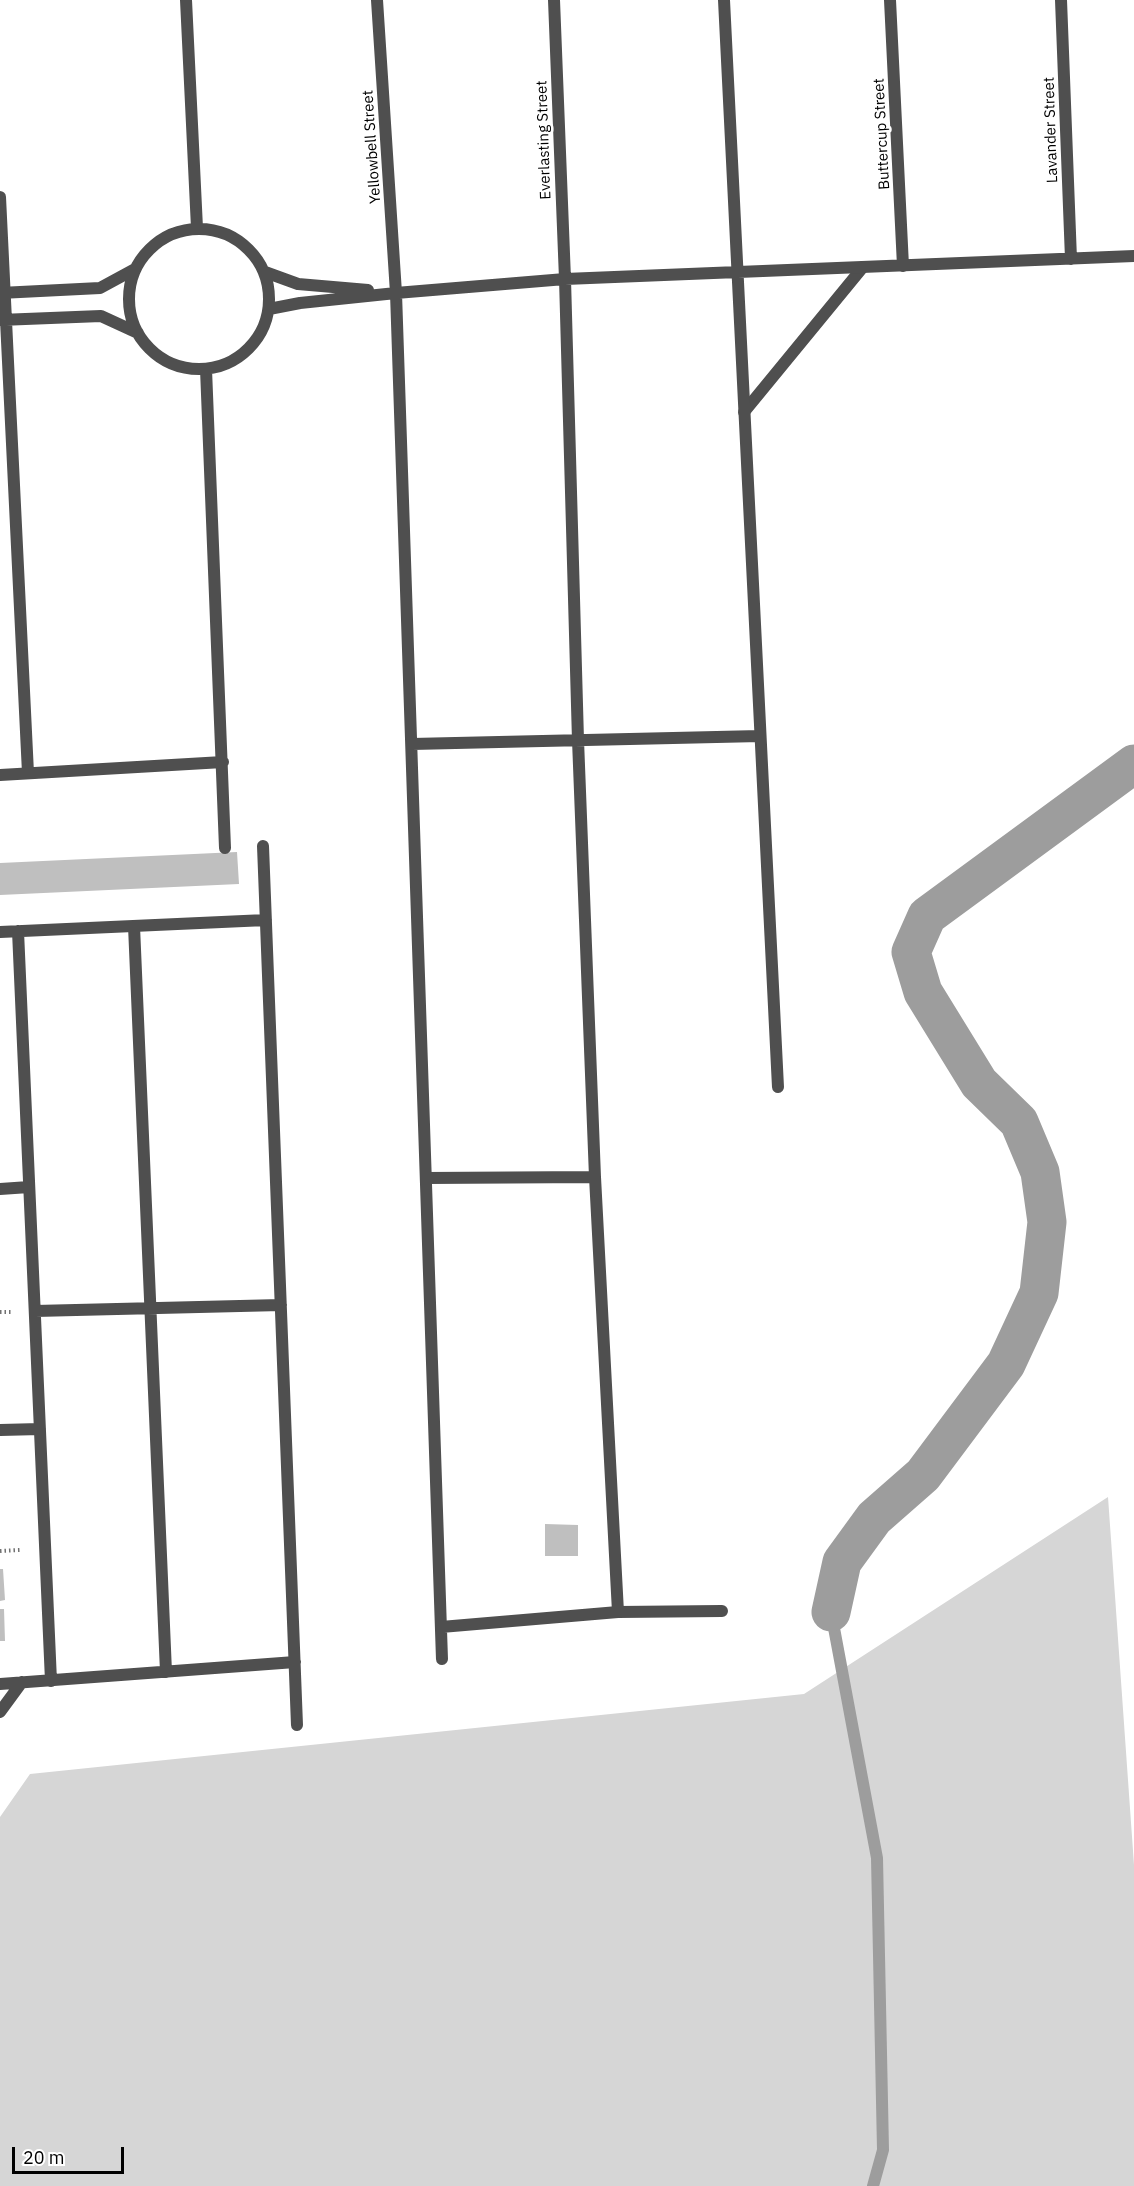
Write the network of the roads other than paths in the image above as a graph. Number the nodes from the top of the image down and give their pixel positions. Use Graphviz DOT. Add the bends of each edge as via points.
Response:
graph roads {
  1 [pos="186,0"];
  2 [pos="377,0"];
  3 [pos="554,0"];
  4 [pos="724,0"];
  5 [pos="890,0"];
  6 [pos="1061,0"];
  7 [pos="0,197"];
  8 [pos="197,228"];
  9 [pos="1134,256"];
  10 [pos="1071,259"];
  11 [pos="903,266"];
  12 [pos="863,267"];
  13 [pos="135,269"];
  14 [pos="265,272"];
  15 [pos="737,273"];
  16 [pos="565,279"];
  17 [pos="2,293"];
  18 [pos="396,293"];
  19 [pos="269,309"];
  20 [pos="3,320"];
  21 [pos="138,333"];
  22 [pos="206,369"];
  23 [pos="744,412"];
  24 [pos="760,736"];
  25 [pos="578,740"];
  26 [pos="412,744"];
  27 [pos="222,762"];
  28 [pos="28,773"];
  29 [pos="0,775"];
  30 [pos="263,846"];
  31 [pos="225,848"];
  32 [pos="266,920"];
  33 [pos="134,926"];
  34 [pos="18,931"];
  35 [pos="0,932"];
  36 [pos="778,1087"];
  37 [pos="426,1178"];
  38 [pos="595,1178"];
  39 [pos="29,1187"];
  40 [pos="0,1189"];
  41 [pos="281,1305"];
  42 [pos="151,1308"];
  43 [pos="35,1311"];
  44 [pos="40,1429"];
  45 [pos="0,1430"];
  46 [pos="722,1611"];
  47 [pos="618,1612"];
  48 [pos="441,1627"];
  49 [pos="442,1659"];
  50 [pos="295,1662"];
  51 [pos="166,1672"];
  52 [pos="51,1681"];
  53 [pos="22,1682"];
  54 [pos="0,1684"];
  55 [pos="0,1712"];
  56 [pos="297,1725"];
  1 -- 8 [label="street"];
  2 -- 18 [label="street, Yellowbell Street"];
  3 -- 16 [label="street, Everlasting Street"];
  4 -- 15 [label="street"];
  5 -- 11 [label="street, Buttercup Street"];
  6 -- 10 [label="street, Lavander Street"];
  7 -- 17 [label="street"];
  8 -- 13 [label="street" via="178,231 161,240 146,252"];
  8 -- 14 [label="street" via="214,230 245,245"];
  9 -- 10 [label="street"];
  10 -- 11 [label="street"];
  11 -- 12 [label="street"];
  12 -- 15 [label="street"];
  12 -- 23 [label="street"];
  13 -- 17 [label="street" via="100,288"];
  13 -- 21 [label="street" via="129,301"];
  14 -- 18 [label="street" via="298,284"];
  14 -- 19 [label="street"];
  15 -- 16 [label="street"];
  15 -- 23 [label="street"];
  16 -- 18 [label="street"];
  16 -- 25 [label="street, Everlasting Street"];
  17 -- 20 [label="street"];
  18 -- 19 [label="street"];
  18 -- 26 [label="street, Yellowbell Street"];
  19 -- 22 [label="street" via="264,327 241,356"];
  20 -- 21 [label="street" via="101,316"];
  20 -- 28 [label="street"];
  21 -- 22 [label="street" via="150,349 167,361"];
  22 -- 27 [label="street"];
  23 -- 24 [label="street"];
  24 -- 25 [label="street"];
  24 -- 36 [label="street"];
  25 -- 26 [label="street"];
  25 -- 38 [label="street, Everlasting Street"];
  26 -- 37 [label="street, Yellowbell Street"];
  27 -- 28 [label="street"];
  27 -- 31 [label="street"];
  28 -- 29 [label="street"];
  30 -- 32 [label="street"];
  32 -- 33 [label="street"];
  32 -- 41 [label="street"];
  33 -- 34 [label="street"];
  33 -- 42 [label="street"];
  34 -- 35 [label="street"];
  34 -- 39 [label="street"];
  37 -- 38 [label="street"];
  37 -- 48 [label="street, Yellowbell Street"];
  38 -- 47 [label="street, Everlasting Street"];
  39 -- 40 [label="street"];
  39 -- 43 [label="street"];
  41 -- 42 [label="street"];
  41 -- 50 [label="street"];
  42 -- 43 [label="street"];
  42 -- 51 [label="street"];
  43 -- 44 [label="street"];
  44 -- 45 [label="street"];
  44 -- 52 [label="street"];
  46 -- 47 [label="street"];
  47 -- 48 [label="street"];
  48 -- 49 [label="street, Yellowbell Street"];
  50 -- 51 [label="street"];
  50 -- 56 [label="street"];
  51 -- 52 [label="street"];
  52 -- 53 [label="street"];
  53 -- 54 [label="street"];
  53 -- 55 [label="street"];
}
